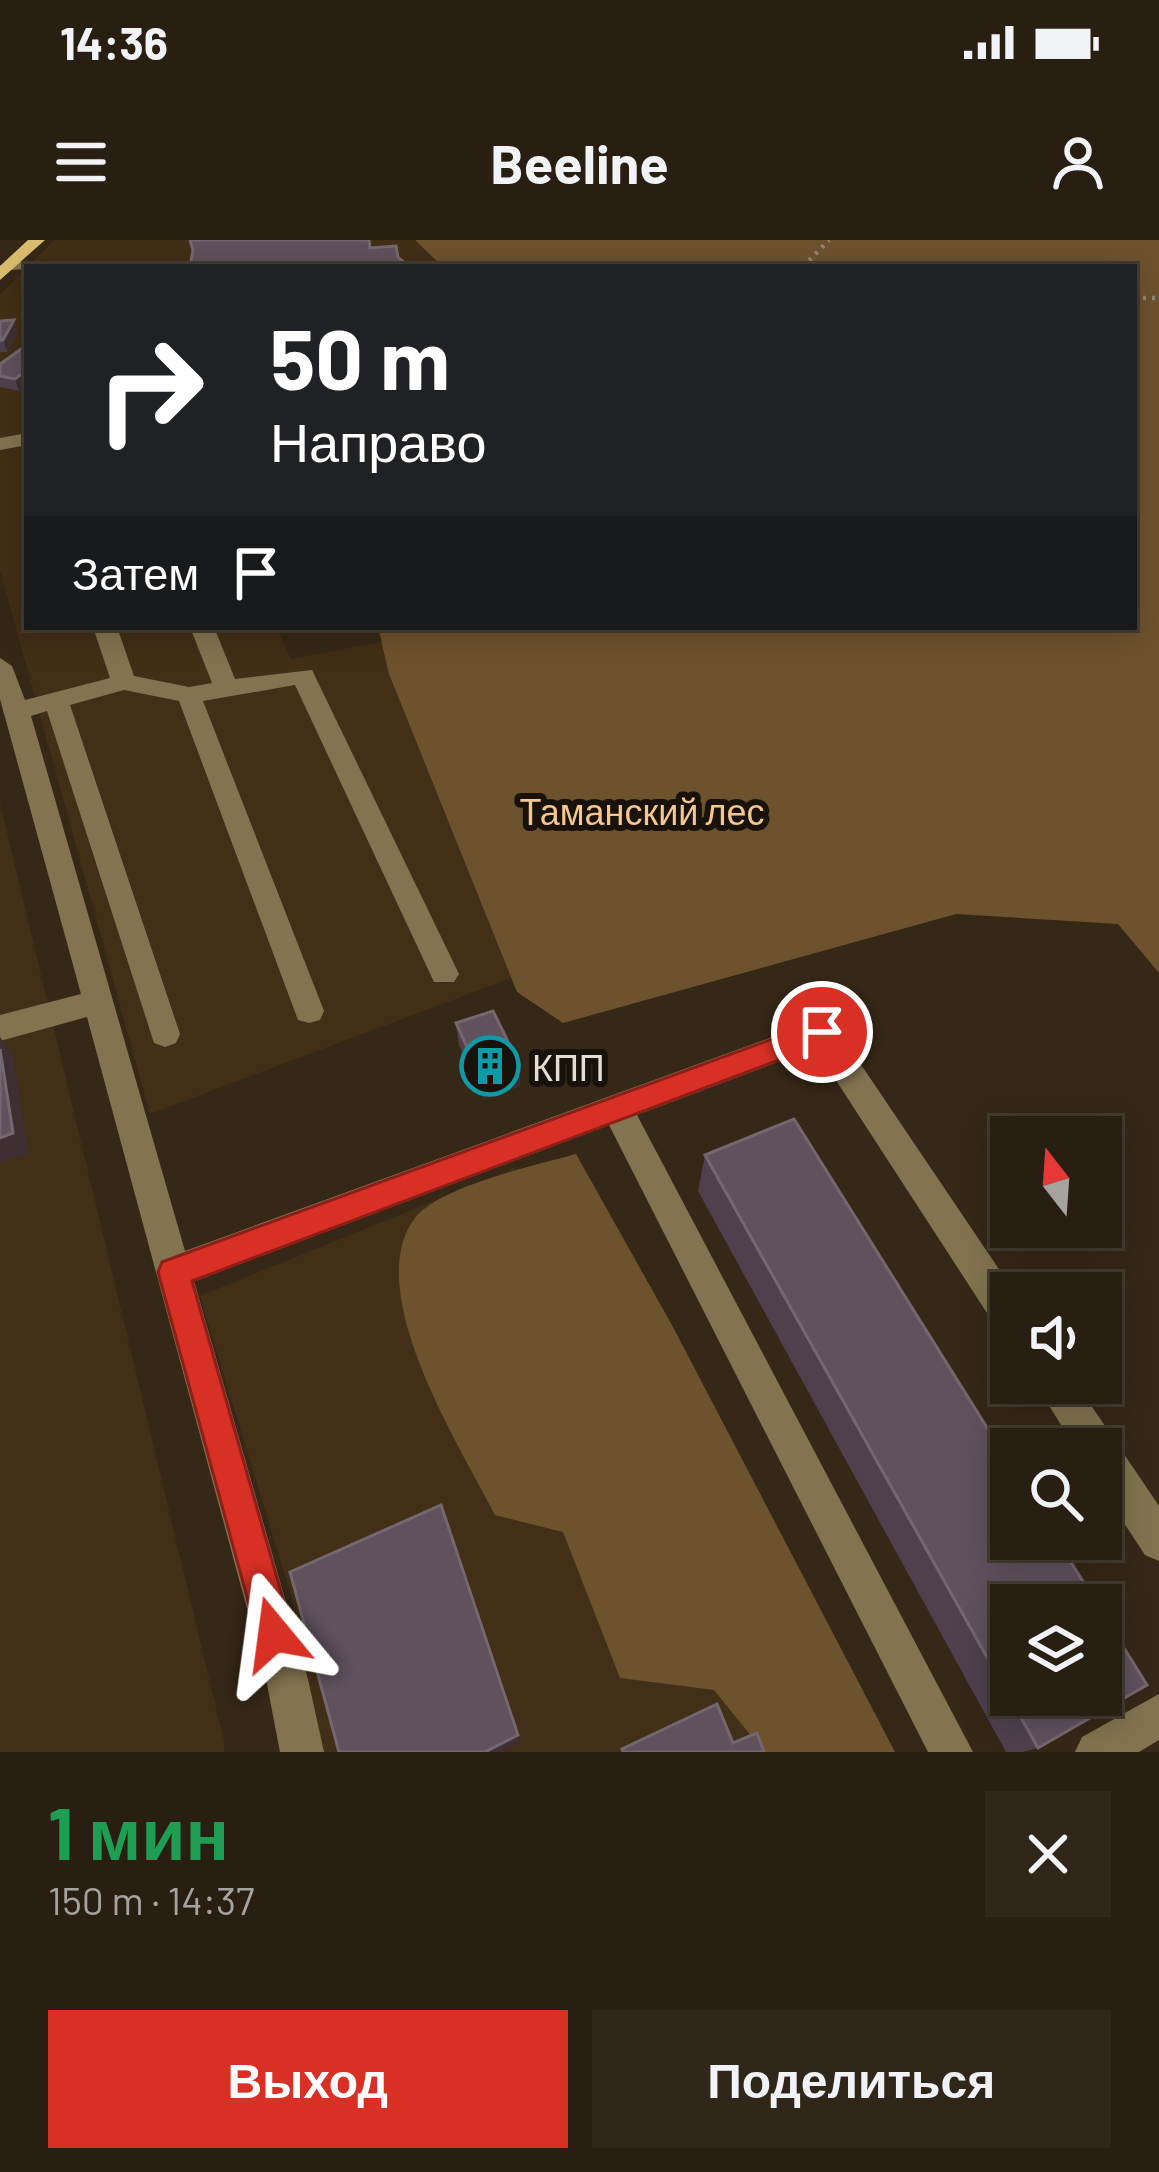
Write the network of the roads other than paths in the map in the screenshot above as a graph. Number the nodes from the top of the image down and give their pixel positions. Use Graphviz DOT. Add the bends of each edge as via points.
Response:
graph roads {
  1 [pos="37,240"];
  2 [pos="5,270"];
  3 [pos="106,630"];
  4 [pos="203,630"];
  5 [pos="0,666"];
  6 [pos="124,682"];
  7 [pos="227,689"];
  8 [pos="189,695"];
  9 [pos="56,700"];
  10 [pos="17,711"];
  11 [pos="444,974"];
  12 [pos="98,1002"];
  13 [pos="309,1011"];
  14 [pos="0,1028"];
  15 [pos="165,1034"];
  16 [pos="617,1108"];
  17 [pos="174,1272"];
  18 [pos="990,1286"];
  19 [pos="1122,1486"];
  20 [pos="1159,1541"];
  21 [pos="1159,1716"];
  22 [pos="302,1752"];
  23 [pos="951,1752"];
  24 [pos="1097,1752"];
  1 -- 2 [label="main road"];
  3 -- 6 [label="street"];
  4 -- 7 [label="street"];
  5 -- 10 [label="street"];
  6 -- 8 [label="street"];
  6 -- 9 [label="street"];
  7 -- 8 [label="street"];
  7 -- 11 [label="street" via="303,676"];
  8 -- 13 [label="street"];
  9 -- 10 [label="street"];
  9 -- 15 [label="street"];
  10 -- 12 [label="street"];
  12 -- 14 [label="street"];
  12 -- 17 [label="street"];
  16 -- 17 [label="street"];
  16 -- 18 [label="street" via="822,1032"];
  16 -- 23 [label="street"];
  17 -- 22 [label="street"];
  19 -- 20 [label="street"];
  21 -- 24 [label="street"];
}
